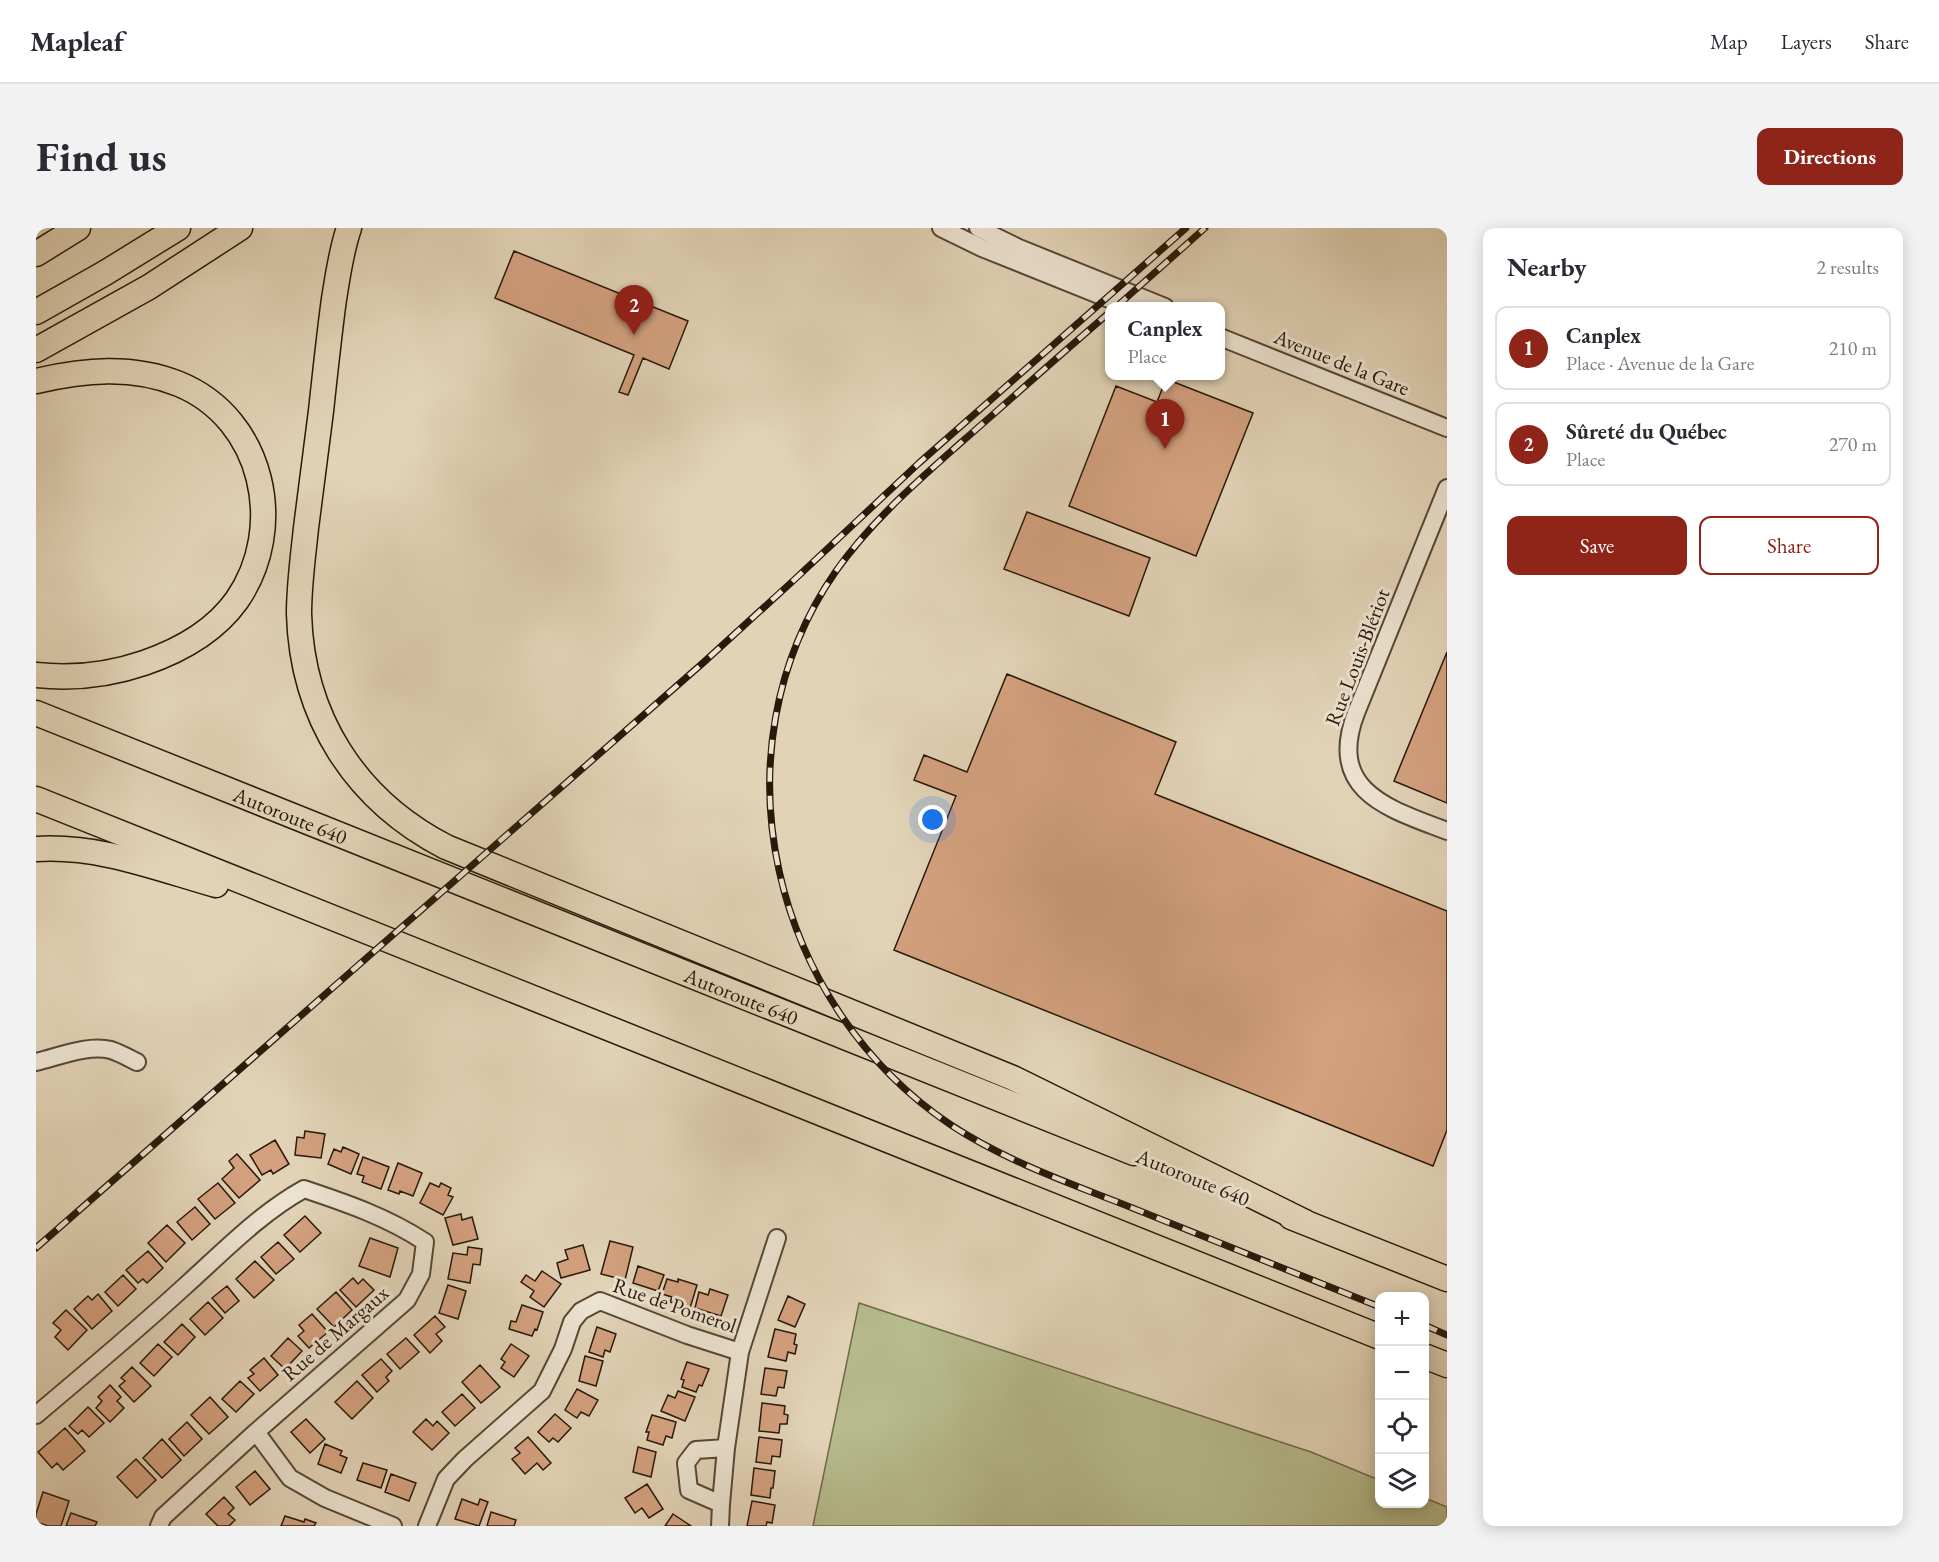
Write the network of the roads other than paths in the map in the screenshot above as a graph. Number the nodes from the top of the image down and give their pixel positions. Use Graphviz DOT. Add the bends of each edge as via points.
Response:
graph roads {
  1 [pos="78,228"];
  2 [pos="178,228"];
  3 [pos="240,228"];
  4 [pos="349,228"];
  5 [pos="941,228"];
  6 [pos="978,228"];
  7 [pos="36,254"];
  8 [pos="1118,302"];
  9 [pos="1155,302"];
  10 [pos="36,312"];
  11 [pos="1225,339"];
  12 [pos="36,351"];
  13 [pos="36,381"];
  14 [pos="1447,428"];
  15 [pos="1447,488"];
  16 [pos="36,675"];
  17 [pos="36,713"];
  18 [pos="36,799"];
  19 [pos="1447,831"];
  20 [pos="36,849"];
  21 [pos="362,929"];
  22 [pos="36,1062"];
  23 [pos="137,1062"];
  24 [pos="1305,1222"];
  25 [pos="777,1238"];
  26 [pos="1447,1279"];
  27 [pos="1375,1335"];
  28 [pos="740,1352"];
  29 [pos="1429,1358"];
  30 [pos="1447,1365"];
  31 [pos="36,1416"];
  32 [pos="256,1432"];
  33 [pos="726,1448"];
  34 [pos="722,1504"];
  35 [pos="159,1526"];
  36 [pos="393,1526"];
  37 [pos="427,1526"];
  38 [pos="720,1526"];
  1 -- 7 [label="highway"];
  2 -- 10 [label="highway"];
  3 -- 12 [label="highway" via="149,287"];
  4 -- 24 [label="highway" via="330,329 301,571 300,629 308,675 324,723 349,766 382,804 418,832 470,858 1013,1078"];
  5 -- 8 [label="street"];
  6 -- 9 [label="street"];
  11 -- 14 [label="street, Avenue de la Gare"];
  13 -- 16 [label="highway" via="81,372 131,372 159,377 198,394 218,410 244,441 258,476 264,515 259,553 249,579 231,607 204,632 167,654 124,669 79,676"];
  15 -- 19 [label="street, Rue Louis-Blériot" via="1353,720 1348,747 1356,776 1374,799"];
  17 -- 24 [label="highway, Autoroute 640"];
  18 -- 21 [label="highway"];
  20 -- 21 [label="highway" via="108,854"];
  21 -- 27 [label="highway"];
  22 -- 23 [label="street" via="104,1049"];
  24 -- 26 [label="highway, Autoroute 640"];
  25 -- 28 [label="street"];
  28 -- 33 [label="street"];
  28 -- 37 [label="street, Rue de Pomerol" via="600,1301 581,1311 572,1322 542,1390 446,1479"];
  29 -- 30 [label="highway"];
  31 -- 32 [label="street, Rue de Margaux" via="264,1215 304,1189 402,1227 425,1242 421,1274 407,1300"];
  32 -- 35 [label="street, Rue de Margaux"];
  32 -- 36 [label="street" via="290,1478 325,1498"];
  33 -- 34 [label="street"];
  33 -- 34 [label="street" via="696,1450 686,1464 689,1490"];
  34 -- 38 [label="street"];
}
